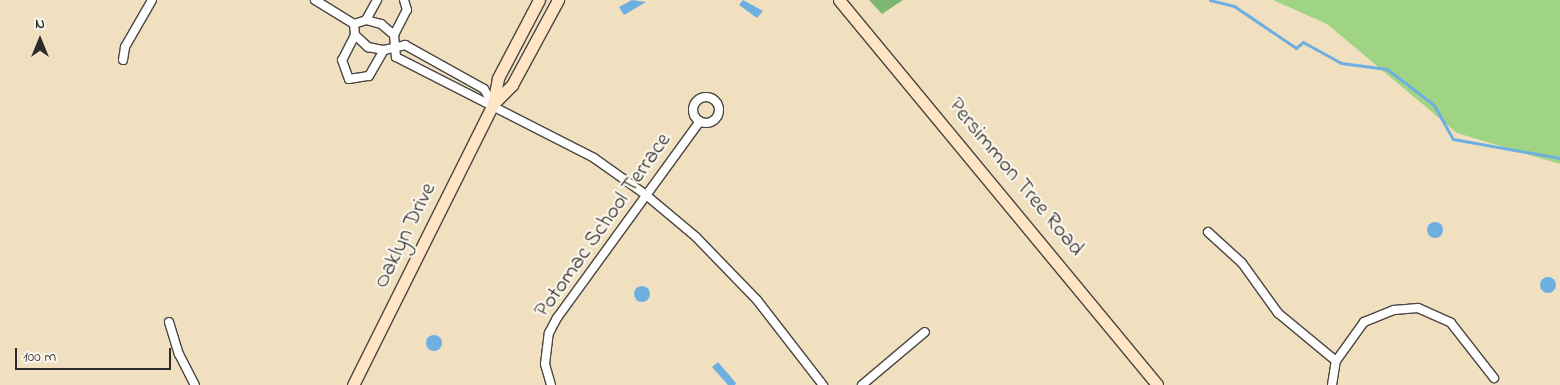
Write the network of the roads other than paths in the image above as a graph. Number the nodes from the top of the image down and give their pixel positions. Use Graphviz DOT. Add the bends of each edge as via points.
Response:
graph roads {
  1 [pos="152,0"];
  2 [pos="315,0"];
  3 [pos="377,0"];
  4 [pos="404,0"];
  5 [pos="539,0"];
  6 [pos="558,0"];
  7 [pos="839,0"];
  8 [pos="366,20"];
  9 [pos="354,24"];
  10 [pos="355,35"];
  11 [pos="394,35"];
  12 [pos="393,45"];
  13 [pos="384,50"];
  14 [pos="123,60"];
  15 [pos="493,104"];
  16 [pos="700,121"];
  17 [pos="646,195"];
  18 [pos="1208,232"];
  19 [pos="169,322"];
  20 [pos="925,332"];
  21 [pos="1336,361"];
  22 [pos="1494,378"];
  23 [pos="194,384"];
  24 [pos="353,385"];
  25 [pos="551,385"];
  26 [pos="823,385"];
  27 [pos="862,385"];
  28 [pos="1157,385"];
  29 [pos="1332,385"];
  1 -- 14 [label="street"];
  2 -- 9 [label="street"];
  3 -- 8 [label="street"];
  4 -- 11 [label="street" via="407,10"];
  5 -- 15 [label="street, Oaklyn Drive" via="498,78"];
  6 -- 15 [label="street, Oaklyn Drive" via="512,85"];
  7 -- 28 [label="street, Persimmon Tree Road"];
  8 -- 9 [label="street"];
  8 -- 11 [label="street" via="381,24"];
  9 -- 10 [label="street"];
  10 -- 13 [label="street" via="368,47"];
  10 -- 13 [label="street" via="342,60 349,79 369,76"];
  11 -- 12 [label="street"];
  12 -- 13 [label="street"];
  12 -- 15 [label="street" via="405,45 484,89"];
  12 -- 15 [label="street" via="396,58 469,98"];
  15 -- 17 [label="street" via="594,158"];
  15 -- 24 [label="street, Oaklyn Drive"];
  16 -- 17 [label="street, Potomac School Terrace"];
  17 -- 25 [label="street, Potomac School Terrace" via="549,333 544,364"];
  17 -- 26 [label="street" via="696,237 757,300"];
  18 -- 21 [label="street" via="1242,263 1278,312"];
  19 -- 23 [label="street" via="179,354"];
  20 -- 27 [label="street"];
  21 -- 22 [label="street" via="1364,322 1394,310 1418,308 1451,323"];
  21 -- 29 [label="street"];
}
